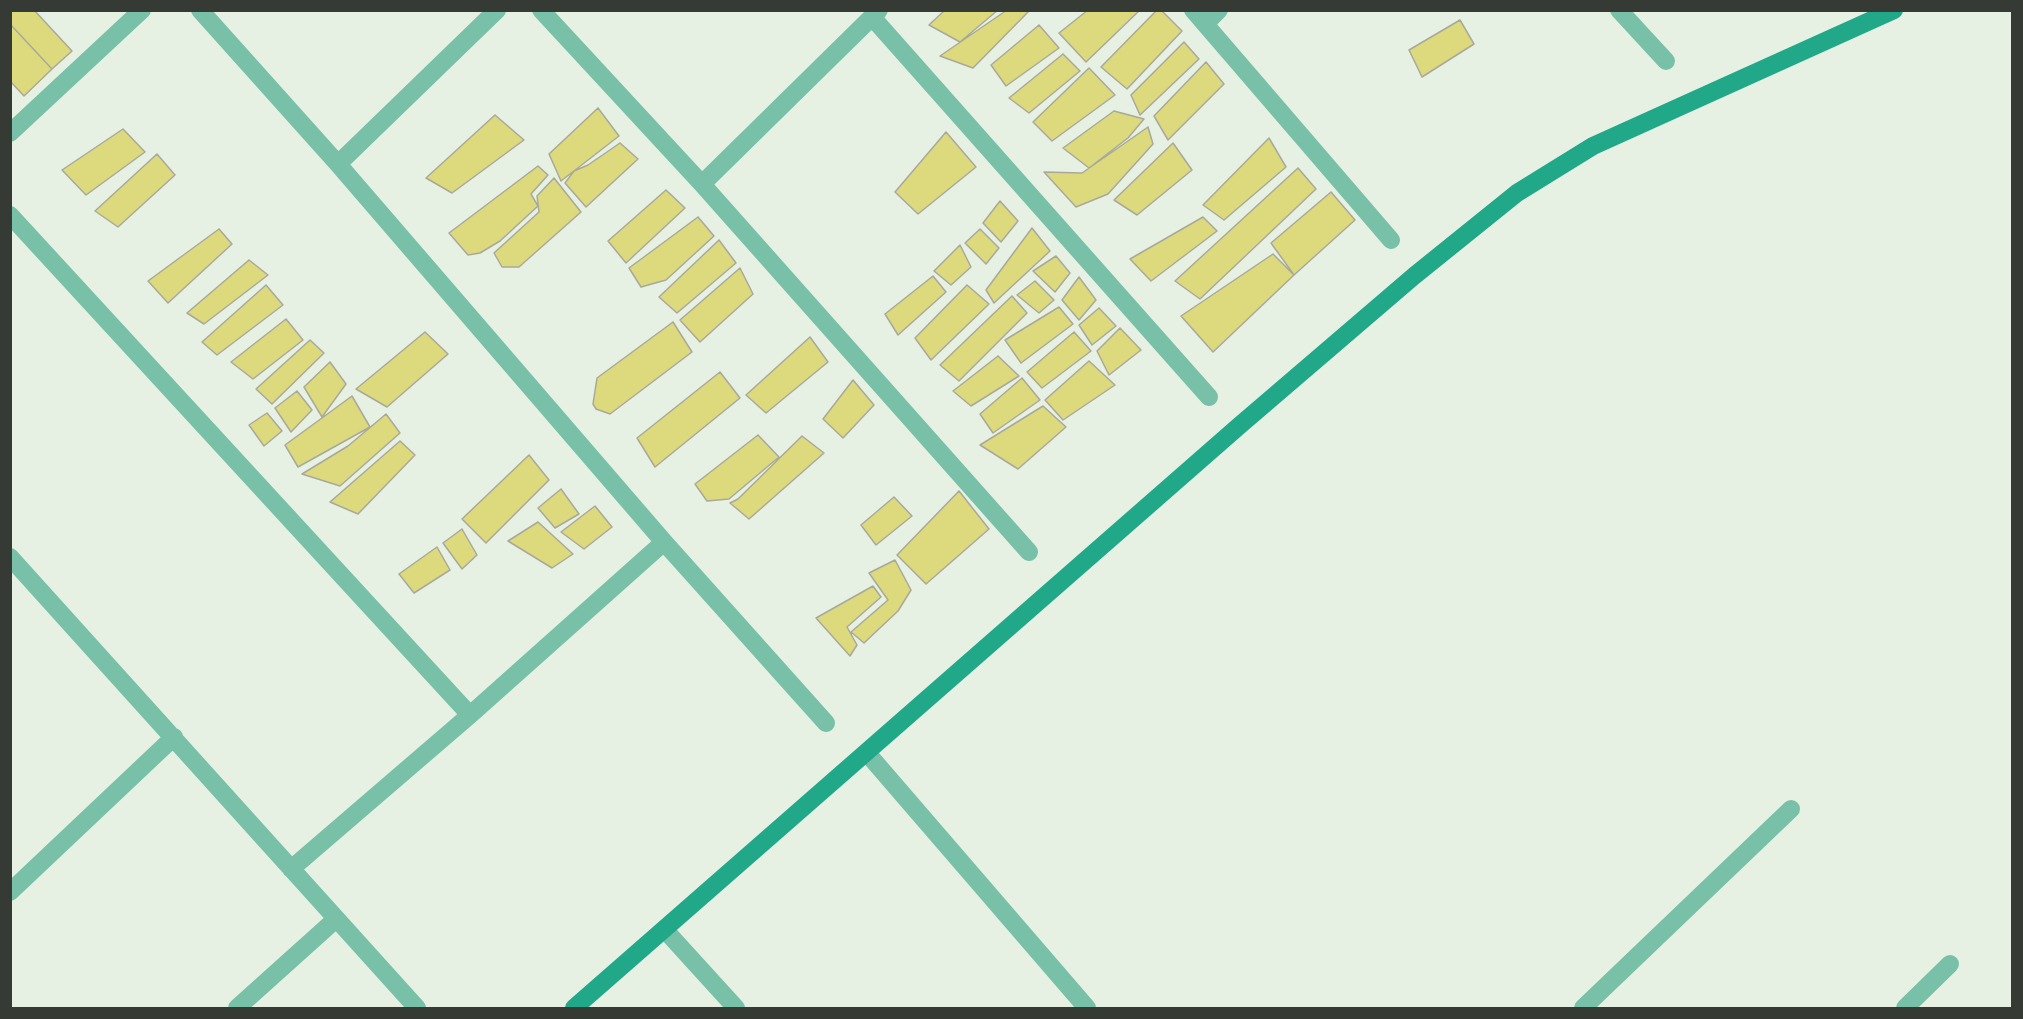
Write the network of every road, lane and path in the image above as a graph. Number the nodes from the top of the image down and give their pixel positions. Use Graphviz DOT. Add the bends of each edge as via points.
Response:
graph roads {
  1 [pos="142,10"];
  2 [pos="200,10"];
  3 [pos="497,10"];
  4 [pos="542,10"];
  5 [pos="1219,10"];
  6 [pos="1619,10"];
  7 [pos="1894,10"];
  8 [pos="876,14"];
  9 [pos="1199,17"];
  10 [pos="1666,61"];
  11 [pos="10,133"];
  12 [pos="339,164"];
  13 [pos="702,184"];
  14 [pos="10,214"];
  15 [pos="1391,240"];
  16 [pos="1209,397"];
  17 [pos="664,542"];
  18 [pos="1029,552"];
  19 [pos="10,557"];
  20 [pos="470,715"];
  21 [pos="826,723"];
  22 [pos="174,737"];
  23 [pos="867,753"];
  24 [pos="1791,809"];
  25 [pos="291,868"];
  26 [pos="10,892"];
  27 [pos="336,919"];
  28 [pos="665,930"];
  29 [pos="1950,964"];
  30 [pos="237,1008"];
  31 [pos="417,1008"];
  32 [pos="574,1008"];
  33 [pos="736,1008"];
  34 [pos="1087,1008"];
  35 [pos="1583,1008"];
  36 [pos="1905,1008"];
  1 -- 11 [label="street"];
  2 -- 12 [label="street"];
  3 -- 12 [label="street"];
  4 -- 13 [label="street"];
  5 -- 9 [label="street"];
  6 -- 10 [label="street"];
  7 -- 23 [label="street" via="1593,146 1516,193 1239,426"];
  8 -- 13 [label="street"];
  8 -- 16 [label="street"];
  9 -- 15 [label="street"];
  12 -- 17 [label="street"];
  13 -- 18 [label="street"];
  14 -- 20 [label="street"];
  17 -- 20 [label="street"];
  17 -- 21 [label="street"];
  19 -- 22 [label="street"];
  20 -- 25 [label="street"];
  22 -- 25 [label="street"];
  22 -- 26 [label="street"];
  23 -- 28 [label="street"];
  23 -- 34 [label="street"];
  24 -- 35 [label="street"];
  25 -- 27 [label="street"];
  27 -- 30 [label="street"];
  27 -- 31 [label="street"];
  28 -- 32 [label="street"];
  28 -- 33 [label="street"];
  29 -- 36 [label="street"];
}
